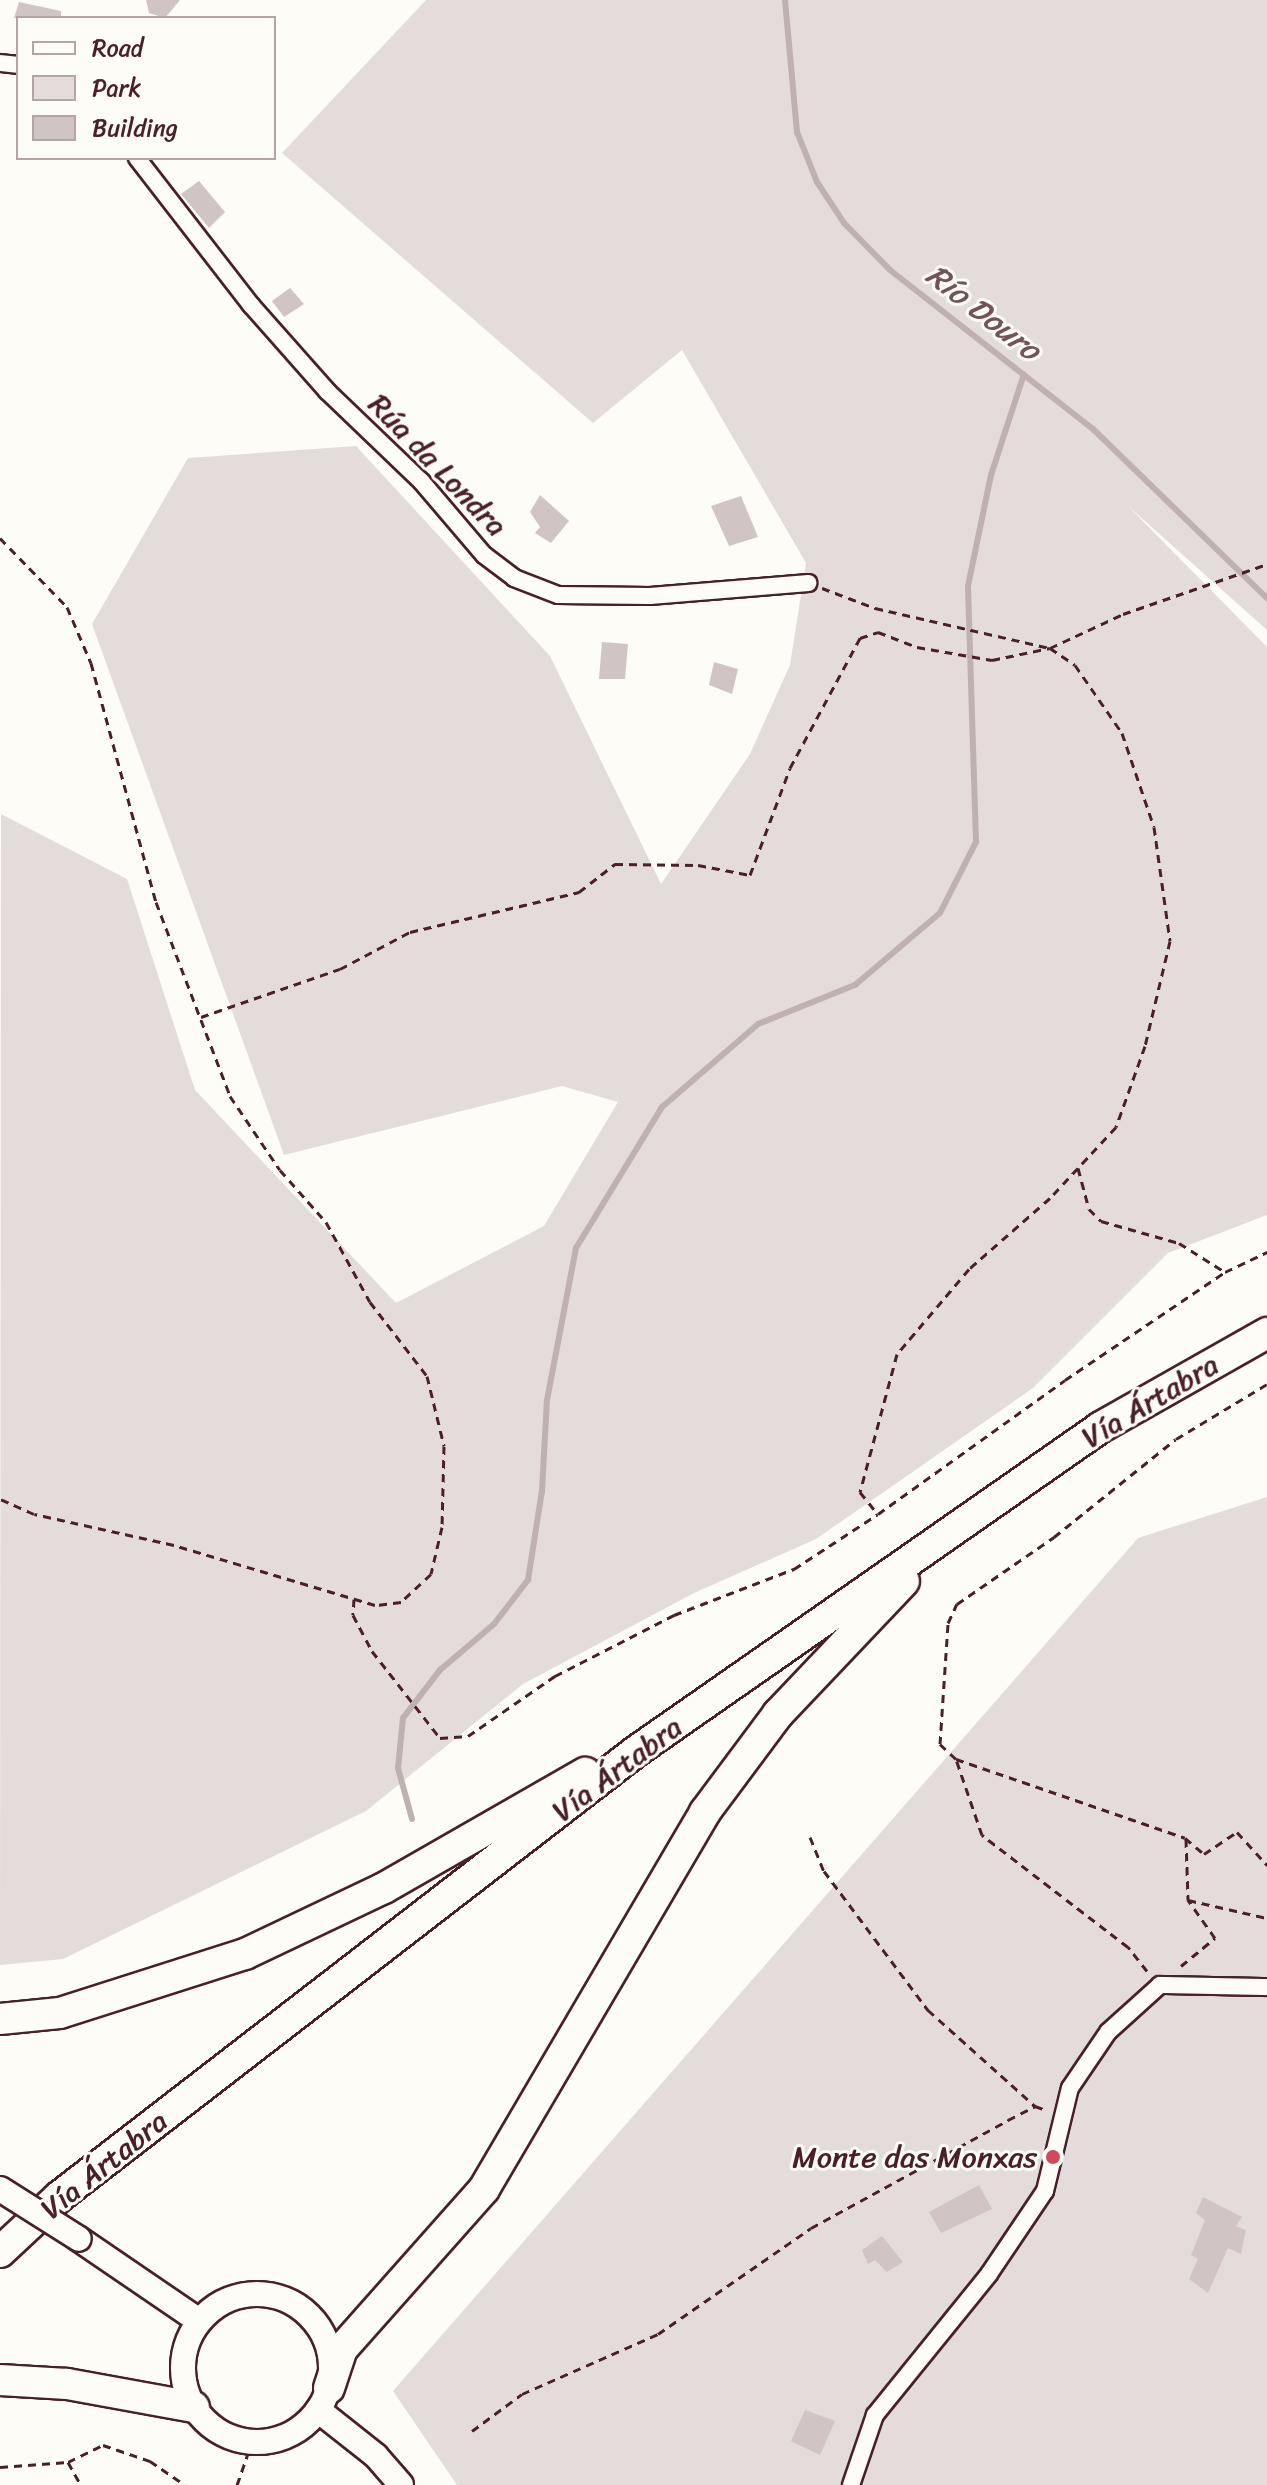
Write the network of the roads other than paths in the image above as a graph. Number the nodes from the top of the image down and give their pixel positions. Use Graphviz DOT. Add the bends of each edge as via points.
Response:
graph roads {
  1 [pos="139,160"];
  2 [pos="808,583"];
  3 [pos="1267,1333"];
  4 [pos="1040,1468"];
  5 [pos="635,1752"];
  6 [pos="1267,1987"];
  7 [pos="0,2019"];
  8 [pos="0,2189"];
  9 [pos="0,2252"];
  10 [pos="199,2321"];
  11 [pos="0,2380"];
  12 [pos="324,2399"];
  13 [pos="194,2407"];
  14 [pos="401,2485"];
  15 [pos="851,2485"];
  1 -- 2 [label="street, Rúa da Londra" via="251,305 327,391 421,481 484,555 514,578 558,595 650,596"];
  3 -- 4 [label="highway, Vía Ártabra"];
  4 -- 5 [label="highway, Vía Ártabra"];
  4 -- 12 [label="highway" via="917,1567 778,1714 697,1823 484,2189 342,2349"];
  5 -- 7 [label="highway" via="596,1766 384,1888 245,1954 60,2013"];
  5 -- 9 [label="highway, Vía Ártabra" via="60,2196"];
  6 -- 15 [label="street" via="1160,1985 1108,2032 1070,2088 1045,2191 989,2274 875,2415"];
  8 -- 10 [label="street, bridge"];
  10 -- 12 [label="street" via="242,2296 291,2302 325,2338"];
  10 -- 13 [label="street" via="183,2364"];
  11 -- 13 [label="highway" via="67,2384"];
  12 -- 13 [label="street" via="289,2435 252,2442 219,2432"];
  12 -- 14 [label="street"];
}
